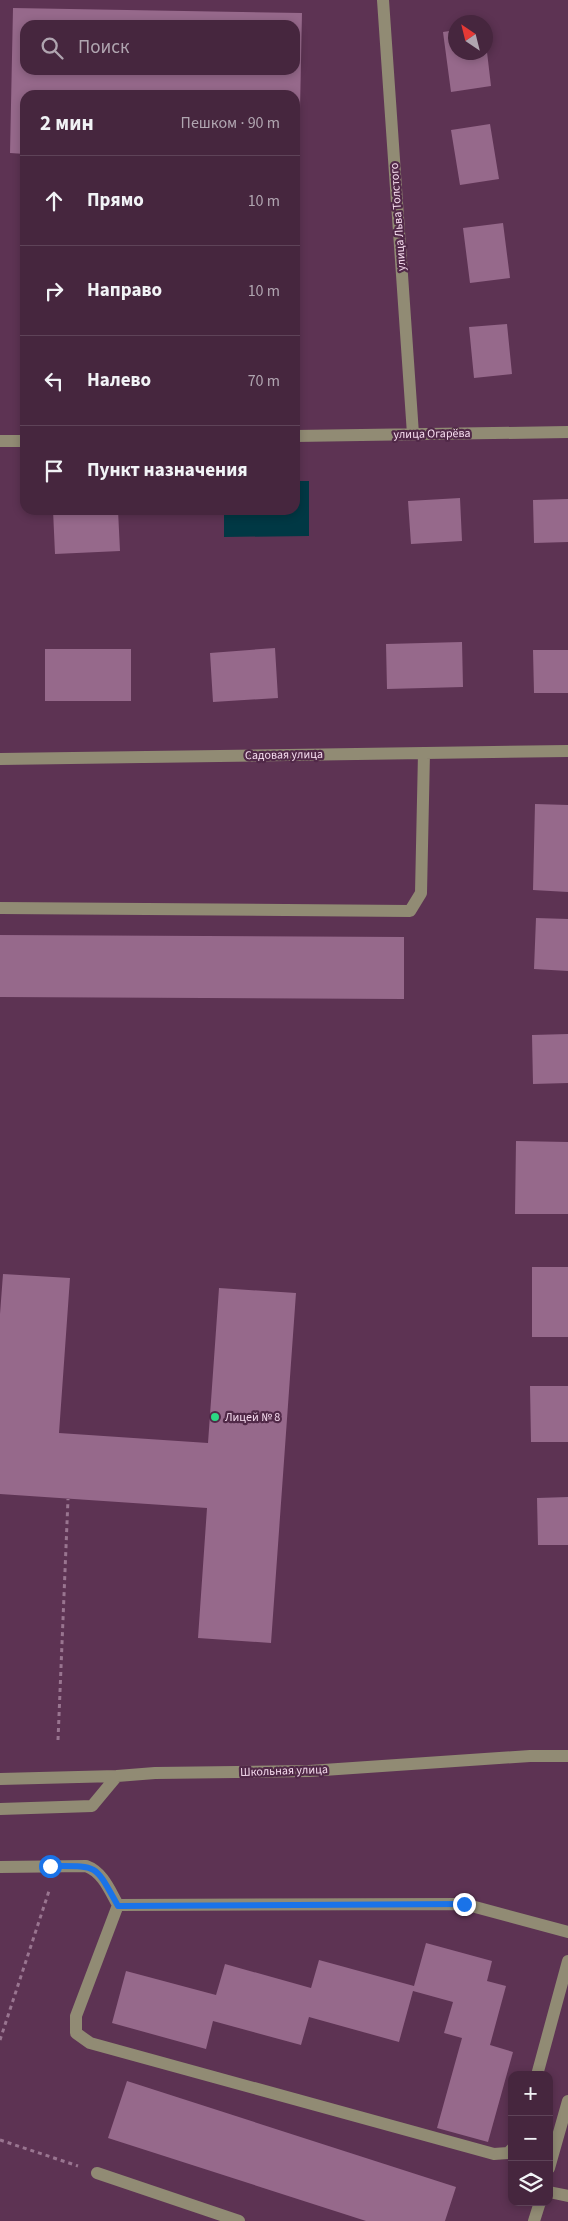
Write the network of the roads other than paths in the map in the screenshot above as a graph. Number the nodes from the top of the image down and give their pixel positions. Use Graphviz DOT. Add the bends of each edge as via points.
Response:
graph roads {
  1 [pos="383,0"];
  2 [pos="568,432"];
  3 [pos="413,434"];
  4 [pos="300,436"];
  5 [pos="0,441"];
  6 [pos="20,441"];
  7 [pos="568,751"];
  8 [pos="424,753"];
  9 [pos="0,759"];
  10 [pos="0,908"];
  11 [pos="568,1756"];
  12 [pos="117,1776"];
  13 [pos="0,1779"];
  14 [pos="0,1809"];
  15 [pos="0,1867"];
  16 [pos="118,1906"];
  17 [pos="568,1932"];
  18 [pos="568,1961"];
  19 [pos="537,2071"];
  20 [pos="568,2101"];
  21 [pos="508,2153"];
  22 [pos="551,2161"];
  23 [pos="97,2173"];
  24 [pos="553,2193"];
  25 [pos="568,2196"];
  26 [pos="539,2206"];
  27 [pos="239,2221"];
  28 [pos="534,2221"];
  1 -- 3 [label="street, улица Льва Толстого"];
  2 -- 3 [label="street, улица Огарёва"];
  3 -- 4 [label="street, улица Огарёва"];
  5 -- 6 [label="street"];
  7 -- 8 [label="street, Садовая улица"];
  8 -- 9 [label="street, Садовая улица"];
  8 -- 10 [label="street" via="421,893 410,911"];
  11 -- 12 [label="street, Школьная улица" via="309,1771"];
  12 -- 13 [label="street, Школьная улица"];
  12 -- 14 [label="street" via="92,1806"];
  15 -- 16 [label="street" via="86,1866 96,1870"];
  16 -- 17 [label="street" via="464,1904"];
  16 -- 21 [label="street" via="76,2016 76,2033 90,2043 494,2154"];
  18 -- 19 [label="street"];
  20 -- 22 [label="street"];
  23 -- 27 [label="street"];
  24 -- 25 [label="street"];
  26 -- 28 [label="street"];
}
